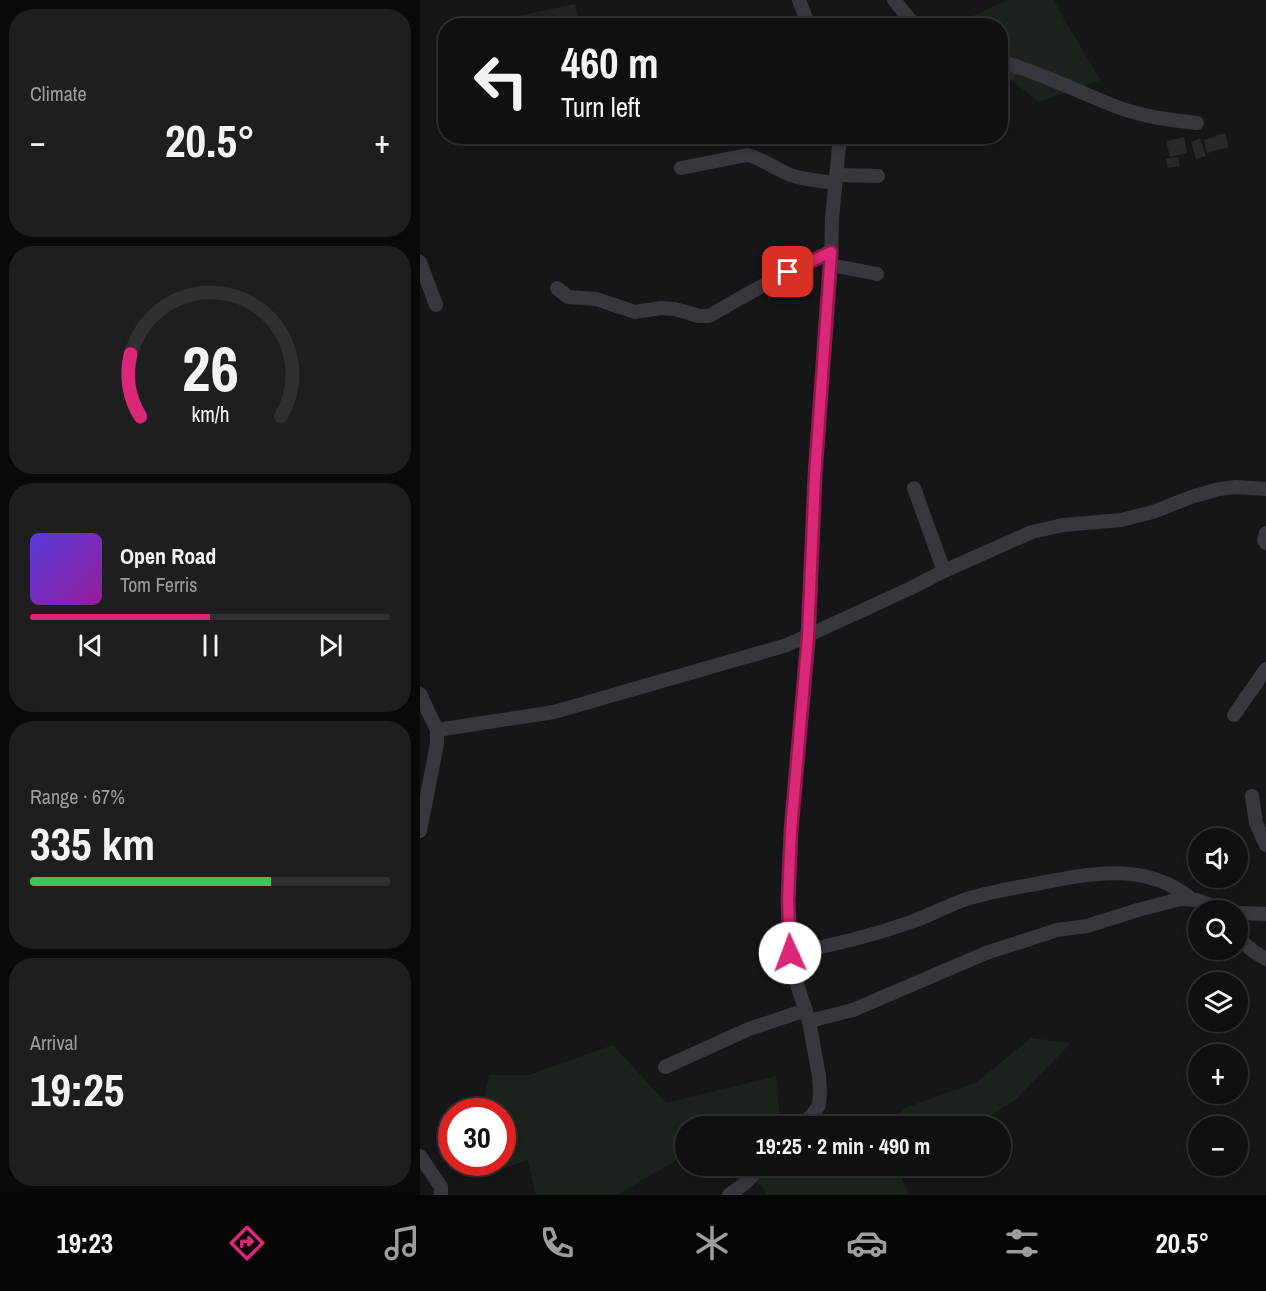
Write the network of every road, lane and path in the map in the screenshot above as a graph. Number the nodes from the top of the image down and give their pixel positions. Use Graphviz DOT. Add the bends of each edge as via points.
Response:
graph roads {
  1 [pos="799,0"];
  2 [pos="894,0"];
  3 [pos="806,18"];
  4 [pos="909,18"];
  5 [pos="1008,63"];
  6 [pos="1197,123"];
  7 [pos="839,144"];
  8 [pos="681,168"];
  9 [pos="878,176"];
  10 [pos="836,179"];
  11 [pos="831,259"];
  12 [pos="420,262"];
  13 [pos="877,273"];
  14 [pos="557,288"];
  15 [pos="436,305"];
  16 [pos="914,488"];
  17 [pos="1266,489"];
  18 [pos="1266,533"];
  19 [pos="1266,543"];
  20 [pos="944,571"];
  21 [pos="808,636"];
  22 [pos="1266,669"];
  23 [pos="420,694"];
  24 [pos="1234,715"];
  25 [pos="436,730"];
  26 [pos="1252,796"];
  27 [pos="420,831"];
  28 [pos="1266,845"];
  29 [pos="1190,898"];
  30 [pos="1195,900"];
  31 [pos="1248,913"];
  32 [pos="1266,914"];
  33 [pos="1248,947"];
  34 [pos="790,953"];
  35 [pos="1266,958"];
  36 [pos="807,1016"];
  37 [pos="665,1067"];
  38 [pos="811,1116"];
  39 [pos="420,1156"];
  40 [pos="752,1176"];
  41 [pos="441,1191"];
  42 [pos="729,1195"];
  1 -- 3 [label="street"];
  2 -- 4 [label="street"];
  5 -- 6 [label="street" via="1038,72 1123,109"];
  7 -- 10 [label="street"];
  8 -- 10 [label="street" via="747,155 794,177"];
  9 -- 10 [label="street"];
  10 -- 11 [label="street"];
  11 -- 13 [label="street"];
  11 -- 14 [label="street" via="793,268 709,316 661,308 635,312 596,299 567,297"];
  11 -- 21 [label="street"];
  12 -- 15 [label="street"];
  16 -- 20 [label="street"];
  17 -- 20 [label="street" via="1219,489 1121,520 1049,527"];
  18 -- 19 [label="street"];
  20 -- 21 [label="street"];
  21 -- 25 [label="street" via="574,707"];
  21 -- 34 [label="street" via="791,831"];
  22 -- 24 [label="street"];
  23 -- 25 [label="street"];
  25 -- 27 [label="street" via="435,758"];
  26 -- 28 [label="street" via="1256,824"];
  29 -- 30 [label="street"];
  29 -- 34 [label="street" via="1170,884 1130,873 1094,873 973,898 855,939"];
  29 -- 36 [label="street" via="1087,926 1057,930 960,963 853,1010"];
  31 -- 32 [label="street"];
  33 -- 35 [label="street"];
  34 -- 36 [label="street"];
  36 -- 37 [label="street" via="748,1029"];
  36 -- 38 [label="street" via="820,1092 819,1105"];
  39 -- 41 [label="street"];
  40 -- 42 [label="street"];
}
